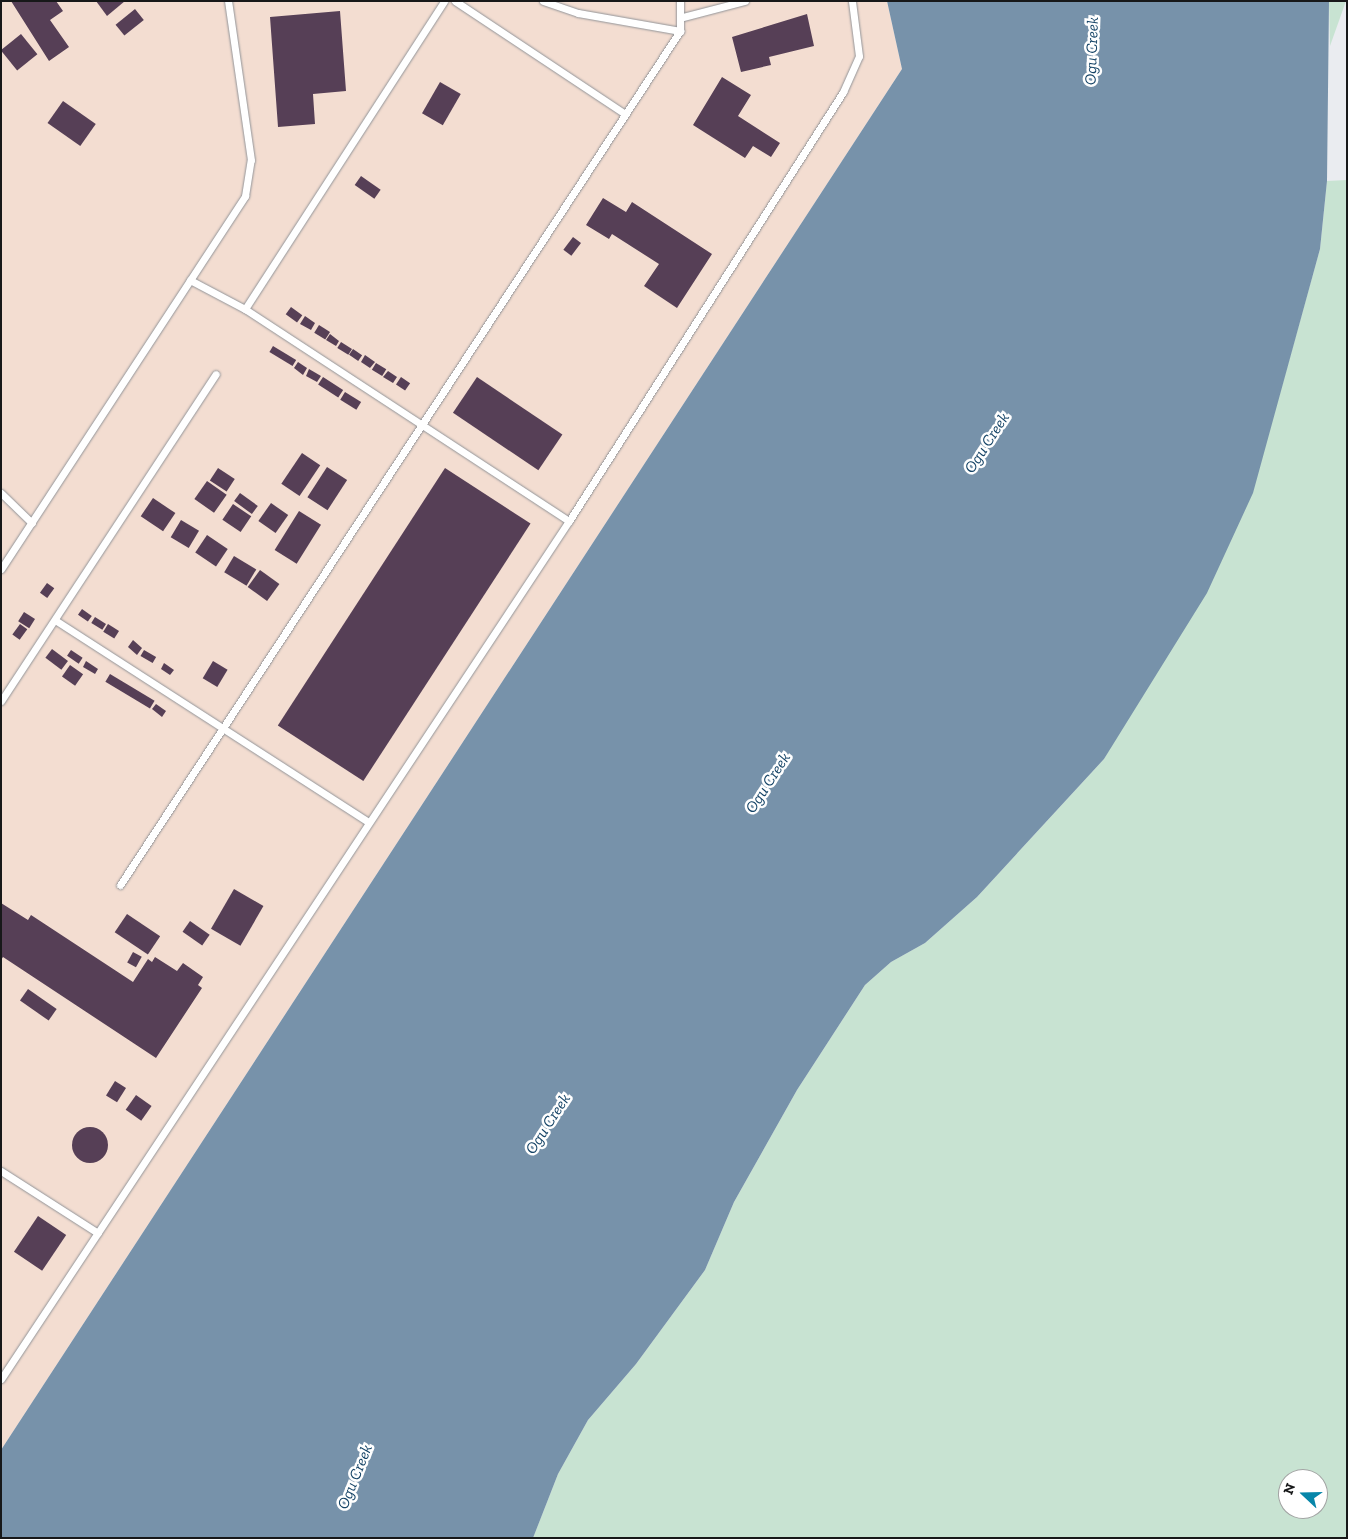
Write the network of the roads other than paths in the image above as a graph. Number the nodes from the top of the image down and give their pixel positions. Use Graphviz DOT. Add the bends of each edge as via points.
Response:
graph roads {
  1 [pos="228,1"];
  2 [pos="444,1"];
  3 [pos="455,1"];
  4 [pos="543,1"];
  5 [pos="680,1"];
  6 [pos="745,1"];
  7 [pos="852,1"];
  8 [pos="683,17"];
  9 [pos="680,31"];
  10 [pos="625,114"];
  11 [pos="190,280"];
  12 [pos="245,309"];
  13 [pos="216,374"];
  14 [pos="423,427"];
  15 [pos="1,493"];
  16 [pos="569,521"];
  17 [pos="32,523"];
  18 [pos="1,569"];
  19 [pos="54,620"];
  20 [pos="1,701"];
  21 [pos="226,727"];
  22 [pos="368,822"];
  23 [pos="120,885"];
  24 [pos="1,1171"];
  25 [pos="98,1233"];
  26 [pos="1,1379"];
  1 -- 11 [label="lane" via="251,179 235,214"];
  2 -- 12 [label="lane"];
  3 -- 10 [label="lane"];
  4 -- 9 [label="lane" via="578,13"];
  5 -- 8 [label="lane"];
  6 -- 8 [label="lane"];
  7 -- 16 [label="lane" via="859,56 843,92"];
  8 -- 9 [label="lane"];
  9 -- 10 [label="lane"];
  10 -- 14 [label="lane"];
  11 -- 12 [label="lane"];
  11 -- 17 [label="lane"];
  12 -- 14 [label="lane"];
  13 -- 19 [label="lane"];
  14 -- 16 [label="lane"];
  14 -- 21 [label="lane"];
  15 -- 17 [label="lane"];
  16 -- 22 [label="lane"];
  17 -- 18 [label="lane"];
  19 -- 20 [label="lane"];
  19 -- 21 [label="lane"];
  21 -- 22 [label="lane"];
  21 -- 23 [label="lane"];
  22 -- 25 [label="lane"];
  24 -- 25 [label="lane"];
  25 -- 26 [label="lane"];
}
